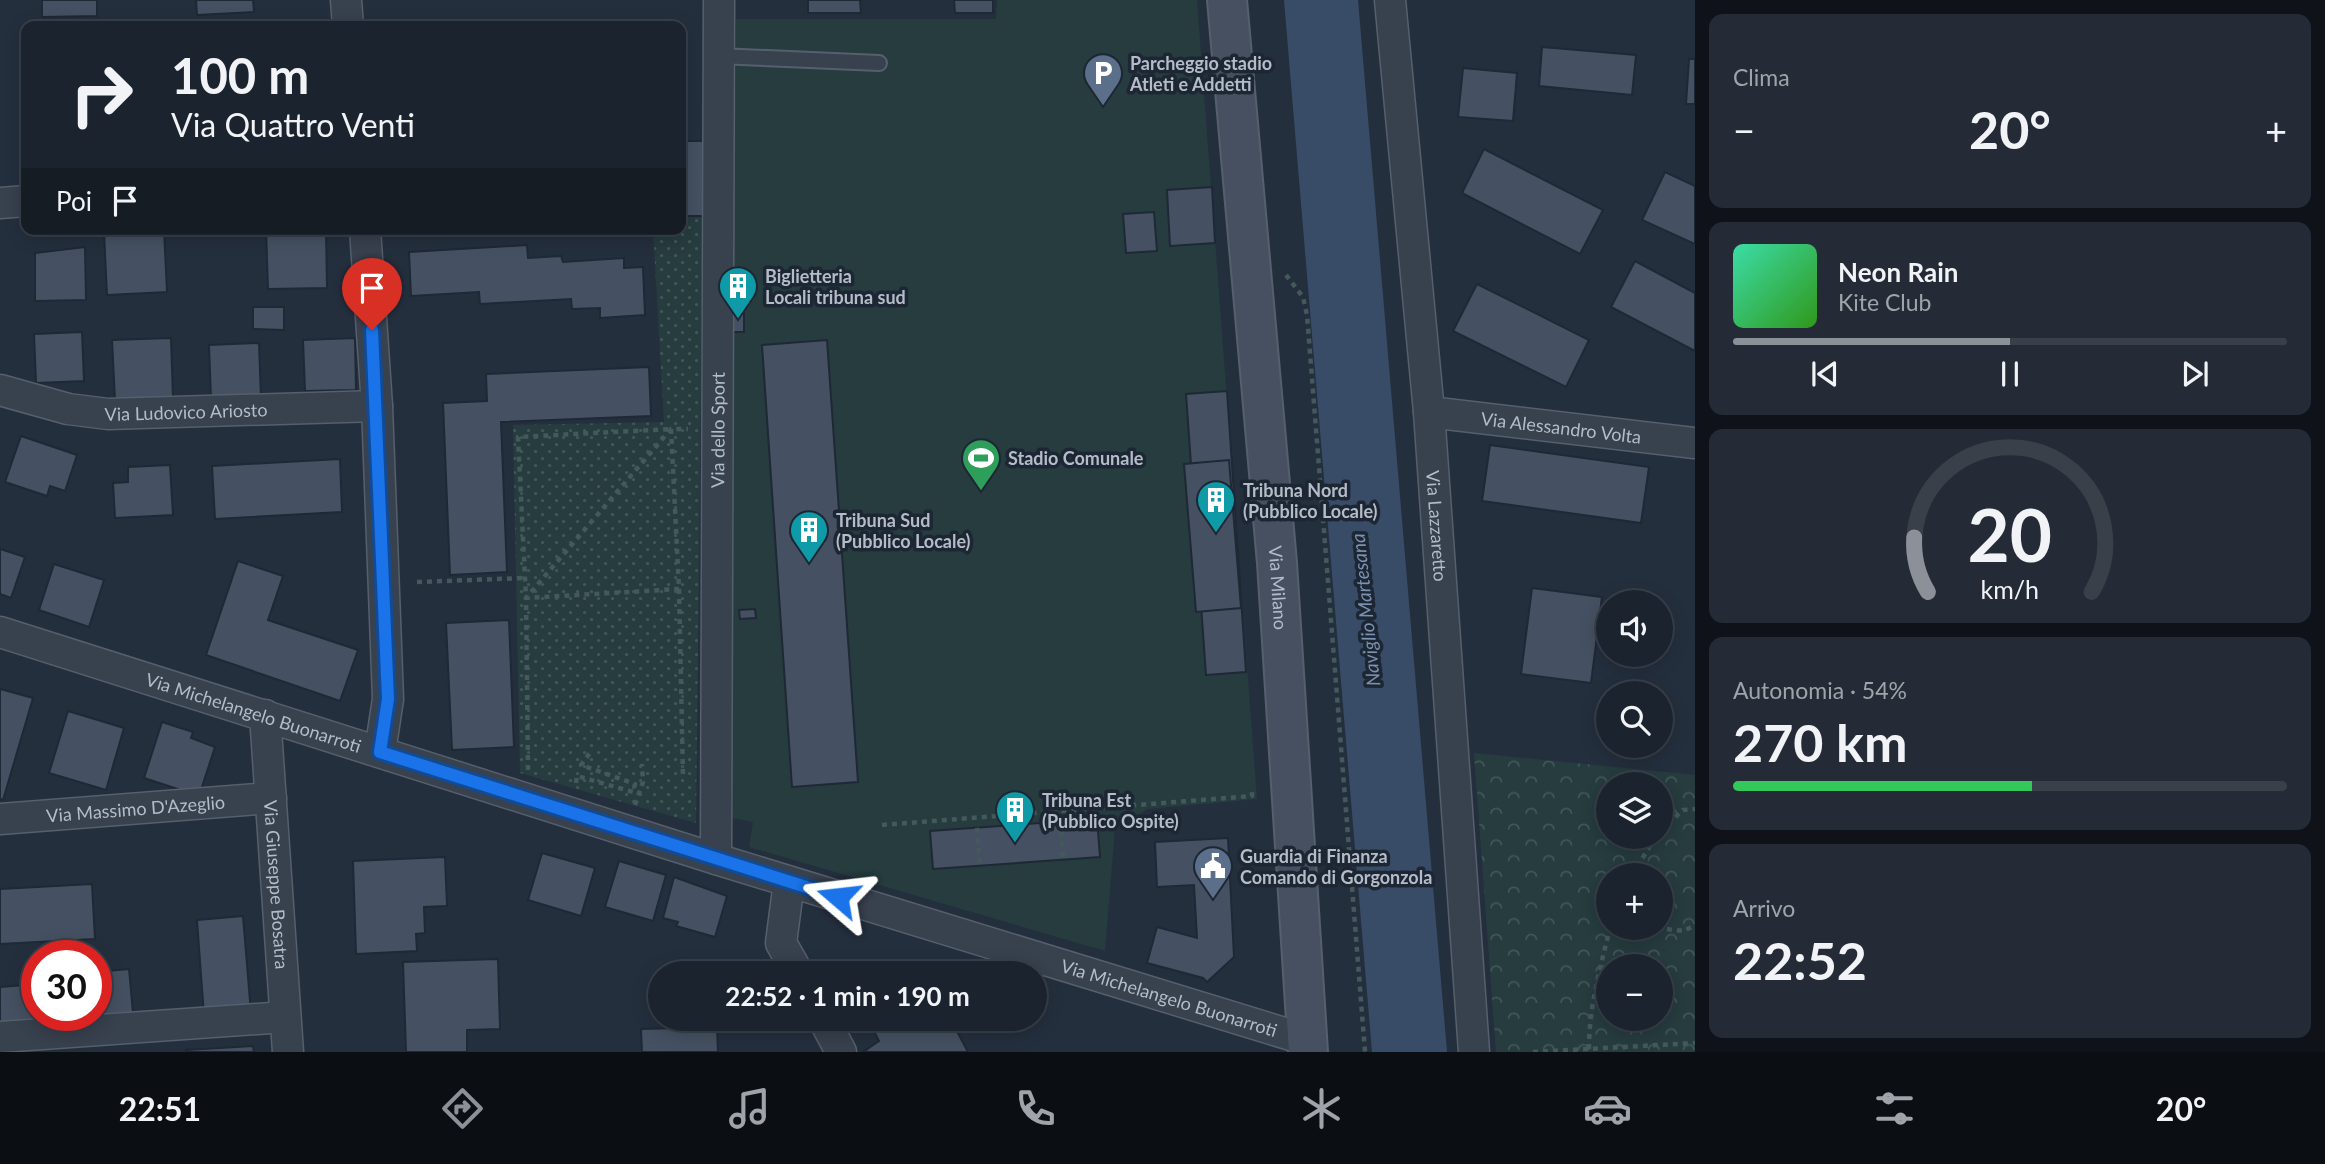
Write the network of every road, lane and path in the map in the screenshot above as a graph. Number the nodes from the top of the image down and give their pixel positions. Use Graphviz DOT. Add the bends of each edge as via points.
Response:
graph roads {
  1 [pos="346,0"];
  2 [pos="719,0"];
  3 [pos="1227,0"];
  4 [pos="1390,0"];
  5 [pos="348,21"];
  6 [pos="719,56"];
  7 [pos="879,63"];
  8 [pos="21,201"];
  9 [pos="0,202"];
  10 [pos="365,235"];
  11 [pos="1281,262"];
  12 [pos="0,390"];
  13 [pos="377,406"];
  14 [pos="1429,412"];
  15 [pos="717,427"];
  16 [pos="670,429"];
  17 [pos="1695,443"];
  18 [pos="525,578"];
  19 [pos="417,582"];
  20 [pos="679,589"];
  21 [pos="526,598"];
  22 [pos="0,632"];
  23 [pos="265,715"];
  24 [pos="592,750"];
  25 [pos="380,752"];
  26 [pos="642,764"];
  27 [pos="529,778"];
  28 [pos="586,786"];
  29 [pos="684,789"];
  30 [pos="1256,791"];
  31 [pos="271,798"];
  32 [pos="635,804"];
  33 [pos="1695,809"];
  34 [pos="0,818"];
  35 [pos="1673,820"];
  36 [pos="1061,822"];
  37 [pos="882,825"];
  38 [pos="977,828"];
  39 [pos="716,859"];
  40 [pos="1063,860"];
  41 [pos="980,866"];
  42 [pos="789,882"];
  43 [pos="1695,925"];
  44 [pos="1673,930"];
  45 [pos="1607,940"];
  46 [pos="791,961"];
  47 [pos="285,1017"];
  48 [pos="830,1031"];
  49 [pos="0,1037"];
  50 [pos="1695,1044"];
  51 [pos="1307,1046"];
  52 [pos="1589,1049"];
  53 [pos="288,1052"];
  54 [pos="841,1052"];
  55 [pos="1366,1052"];
  56 [pos="1474,1052"];
  57 [pos="1533,1052"];
  1 -- 5 [label="street"];
  2 -- 6 [label="street, Via dello Sport"];
  3 -- 51 [label="street, Via Milano" via="1276,549"];
  4 -- 14 [label="street, Via Lazzaretto"];
  6 -- 7 [label="lane"];
  6 -- 15 [label="street, Via dello Sport"];
  8 -- 9 [label="street"];
  10 -- 13 [label="street"];
  11 -- 55 [label="path" via="1303,297 1307,316"];
  12 -- 13 [label="street, Via Ludovico Ariosto" via="68,409 108,414"];
  13 -- 25 [label="street" via="388,699"];
  14 -- 17 [label="street, Via Alessandro Volta"];
  14 -- 56 [label="street, Via Lazzaretto"];
  15 -- 16 [label="path"];
  15 -- 39 [label="street, Via dello Sport"];
  16 -- 18 [label="path" via="518,437"];
  16 -- 20 [label="path"];
  16 -- 21 [label="path"];
  18 -- 19 [label="path"];
  18 -- 21 [label="path"];
  20 -- 21 [label="path"];
  20 -- 29 [label="path"];
  21 -- 27 [label="path"];
  22 -- 23 [label="street, Via Michelangelo Buonarroti"];
  23 -- 25 [label="street, Via Michelangelo Buonarroti"];
  23 -- 31 [label="street, Via Giuseppe Bosatra"];
  24 -- 28 [label="path" via="581,765 635,784 633,792 577,776 575,783"];
  25 -- 39 [label="street, Via Michelangelo Buonarroti"];
  26 -- 32 [label="path" via="643,782"];
  30 -- 37 [label="path" via="1252,796"];
  31 -- 34 [label="street, Via Massimo D'Azeglio"];
  31 -- 47 [label="street, Via Giuseppe Bosatra"];
  33 -- 35 [label="path" via="1683,810"];
  36 -- 40 [label="path"];
  38 -- 41 [label="path"];
  39 -- 42 [label="street, Via Michelangelo Buonarroti"];
  42 -- 46 [label="street" via="781,943"];
  42 -- 51 [label="street, Via Michelangelo Buonarroti"];
  43 -- 44 [label="path" via="1684,931"];
  45 -- 52 [label="path" via="1595,980"];
  47 -- 49 [label="street"];
  47 -- 53 [label="street, Via Giuseppe Bosatra"];
  48 -- 54 [label="street"];
  50 -- 52 [label="path"];
  52 -- 57 [label="path"];
}
